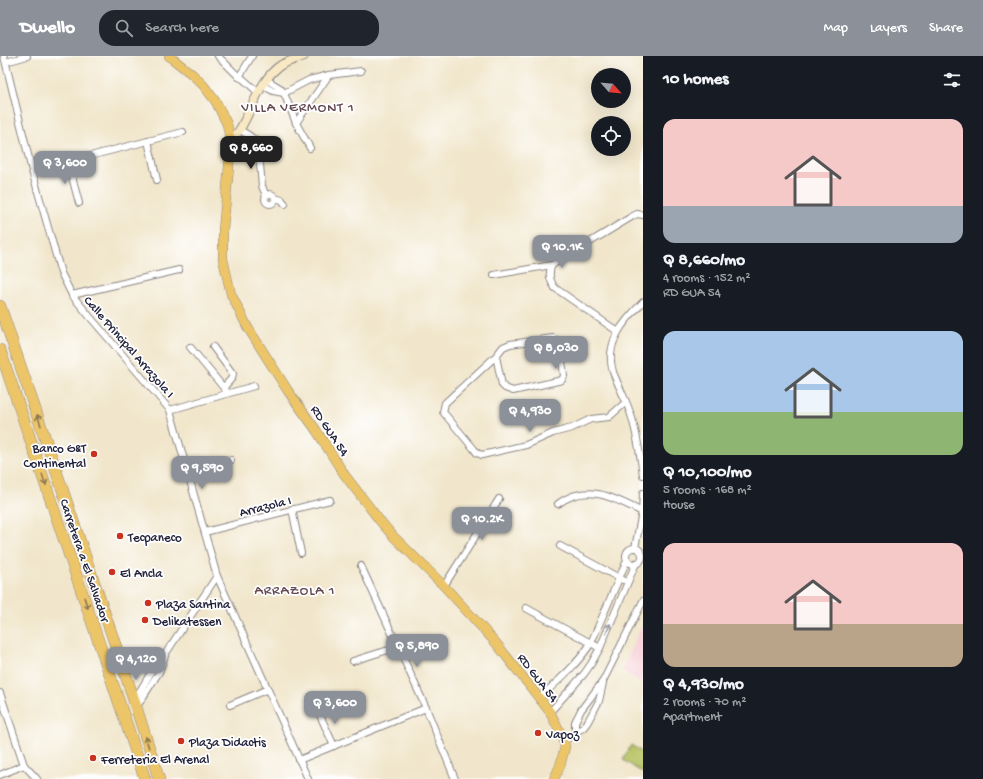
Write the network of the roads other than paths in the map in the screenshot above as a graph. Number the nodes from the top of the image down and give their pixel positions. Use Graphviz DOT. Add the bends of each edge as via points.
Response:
graph roads {
  1 [pos="27,56"];
  2 [pos="170,56"];
  3 [pos="218,56"];
  4 [pos="252,56"];
  5 [pos="304,56"];
  6 [pos="5,59"];
  7 [pos="361,71"];
  8 [pos="329,75"];
  9 [pos="239,77"];
  10 [pos="262,89"];
  11 [pos="284,93"];
  12 [pos="296,123"];
  13 [pos="240,130"];
  14 [pos="183,132"];
  15 [pos="230,139"];
  16 [pos="148,141"];
  17 [pos="310,148"];
  18 [pos="68,162"];
  19 [pos="32,171"];
  20 [pos="157,180"];
  21 [pos="266,196"];
  22 [pos="275,198"];
  23 [pos="79,203"];
  24 [pos="286,204"];
  25 [pos="643,215"];
  26 [pos="552,265"];
  27 [pos="179,270"];
  28 [pos="494,274"];
  29 [pos="72,295"];
  30 [pos="643,302"];
  31 [pos="0,306"];
  32 [pos="617,331"];
  33 [pos="213,346"];
  34 [pos="190,347"];
  35 [pos="0,350"];
  36 [pos="496,356"];
  37 [pos="254,386"];
  38 [pos="224,387"];
  39 [pos="228,393"];
  40 [pos="626,402"];
  41 [pos="170,410"];
  42 [pos="231,460"];
  43 [pos="188,472"];
  44 [pos="643,475"];
  45 [pos="643,493"];
  46 [pos="499,499"];
  47 [pos="330,500"];
  48 [pos="558,504"];
  49 [pos="292,509"];
  50 [pos="642,512"];
  51 [pos="205,532"];
  52 [pos="560,546"];
  53 [pos="635,548"];
  54 [pos="301,553"];
  55 [pos="627,560"];
  56 [pos="636,563"];
  57 [pos="360,566"];
  58 [pos="217,576"];
  59 [pos="620,578"];
  60 [pos="627,584"];
  61 [pos="444,586"];
  62 [pos="643,601"];
  63 [pos="526,608"];
  64 [pos="591,643"];
  65 [pos="398,647"];
  66 [pos="600,648"];
  67 [pos="353,661"];
  68 [pos="603,681"];
  69 [pos="268,689"];
  70 [pos="0,693"];
  71 [pos="539,698"];
  72 [pos="135,705"];
  73 [pos="230,705"];
  74 [pos="426,708"];
  75 [pos="550,712"];
  76 [pos="319,713"];
  77 [pos="575,732"];
  78 [pos="564,742"];
  79 [pos="334,746"];
  80 [pos="299,760"];
  81 [pos="24,765"];
  82 [pos="0,775"];
  83 [pos="37,779"];
  84 [pos="146,779"];
  85 [pos="159,779"];
  86 [pos="308,779"];
  87 [pos="455,779"];
  88 [pos="554,779"];
  1 -- 6 [label="street"];
  2 -- 15 [label="main road, RD GUA 54" via="193,75 212,96 223,114"];
  3 -- 9 [label="street"];
  4 -- 9 [label="street"];
  5 -- 10 [label="street" via="283,64 272,72"];
  6 -- 19 [label="street, Calle Principal Arrazola I"];
  7 -- 8 [label="street"];
  8 -- 11 [label="street" via="309,80"];
  8 -- 12 [label="street"];
  9 -- 10 [label="street"];
  10 -- 11 [label="street" via="280,88"];
  10 -- 13 [label="street"];
  11 -- 12 [label="street"];
  12 -- 17 [label="street"];
  13 -- 15 [label="street"];
  13 -- 21 [label="street" via="258,143 262,186"];
  14 -- 16 [label="street"];
  15 -- 61 [label="main road, RD GUA 54" via="223,259 231,294 248,328 344,474 394,537"];
  16 -- 18 [label="street"];
  16 -- 20 [label="street"];
  18 -- 19 [label="street"];
  18 -- 23 [label="street"];
  19 -- 29 [label="street, Calle Principal Arrazola I" via="61,273"];
  21 -- 22 [label="street" via="272,194"];
  21 -- 22 [label="street" via="265,201 269,205 273,204"];
  22 -- 24 [label="street"];
  25 -- 26 [label="street" via="632,216"];
  26 -- 28 [label="street"];
  26 -- 32 [label="street" via="549,278 555,288"];
  27 -- 29 [label="street"];
  29 -- 41 [label="street, Calle Principal Arrazola I"];
  30 -- 32 [label="street"];
  72 -- 31 [label="highway, Carretera a El Salvador, one-way"];
  32 -- 40 [label="street" via="613,344 613,370"];
  33 -- 38 [label="street" via="233,374"];
  34 -- 38 [label="street"];
  35 -- 84 [label="highway, Carretera a El Salvador, one-way"];
  36 -- 36 [label="street" via="503,347 510,344 553,338 559,342 564,376 562,380 512,391 502,385"];
  36 -- 40 [label="street" via="445,403 443,408 443,412 477,453 482,455 526,445 591,419 609,417"];
  37 -- 39 [label="street"];
  38 -- 39 [label="street"];
  39 -- 41 [label="street"];
  40 -- 44 [label="street" via="639,446"];
  41 -- 43 [label="street, Calle Principal Arrazola I"];
  42 -- 43 [label="street"];
  43 -- 51 [label="street, Calle Principal Arrazola I"];
  45 -- 50 [label="street"];
  46 -- 61 [label="street"];
  47 -- 49 [label="street, Arrazola I"];
  48 -- 50 [label="street" via="566,498 596,494 610,496"];
  49 -- 51 [label="street, Arrazola I"];
  49 -- 54 [label="street"];
  50 -- 53 [label="street"];
  51 -- 58 [label="street, Calle Principal Arrazola I"];
  52 -- 59 [label="street"];
  53 -- 55 [label="street" via="627,552"];
  53 -- 56 [label="street" via="641,555"];
  55 -- 56 [label="street"];
  55 -- 59 [label="street"];
  56 -- 60 [label="street"];
  57 -- 65 [label="street"];
  58 -- 69 [label="street, Calle Principal Arrazola I"];
  58 -- 72 [label="street" via="166,653 159,672"];
  59 -- 60 [label="street"];
  59 -- 64 [label="street"];
  66 -- 60 [label="street, one-way"];
  61 -- 71 [label="main road, RD GUA 54" via="496,642"];
  62 -- 68 [label="street"];
  63 -- 64 [label="street"];
  64 -- 66 [label="street"];
  64 -- 71 [label="street" via="578,662"];
  65 -- 67 [label="street"];
  65 -- 74 [label="street"];
  66 -- 75 [label="street" via="584,674"];
  68 -- 77 [label="street" via="581,710 575,722"];
  68 -- 77 [label="street" via="599,701 591,716 583,728"];
  69 -- 73 [label="street"];
  69 -- 80 [label="street, Calle Principal Arrazola I"];
  70 -- 81 [label="street"];
  71 -- 75 [label="main road, RD GUA 54"];
  85 -- 72 [label="highway, Carretera a El Salvador, one-way"];
  74 -- 79 [label="street"];
  74 -- 87 [label="street"];
  75 -- 78 [label="main road, RD GUA 54"];
  76 -- 79 [label="street"];
  77 -- 78 [label="street"];
  78 -- 88 [label="main road" via="560,766"];
  79 -- 80 [label="street"];
  80 -- 86 [label="street, Calle Principal Arrazola I"];
  81 -- 82 [label="street"];
  81 -- 83 [label="street"];
}
